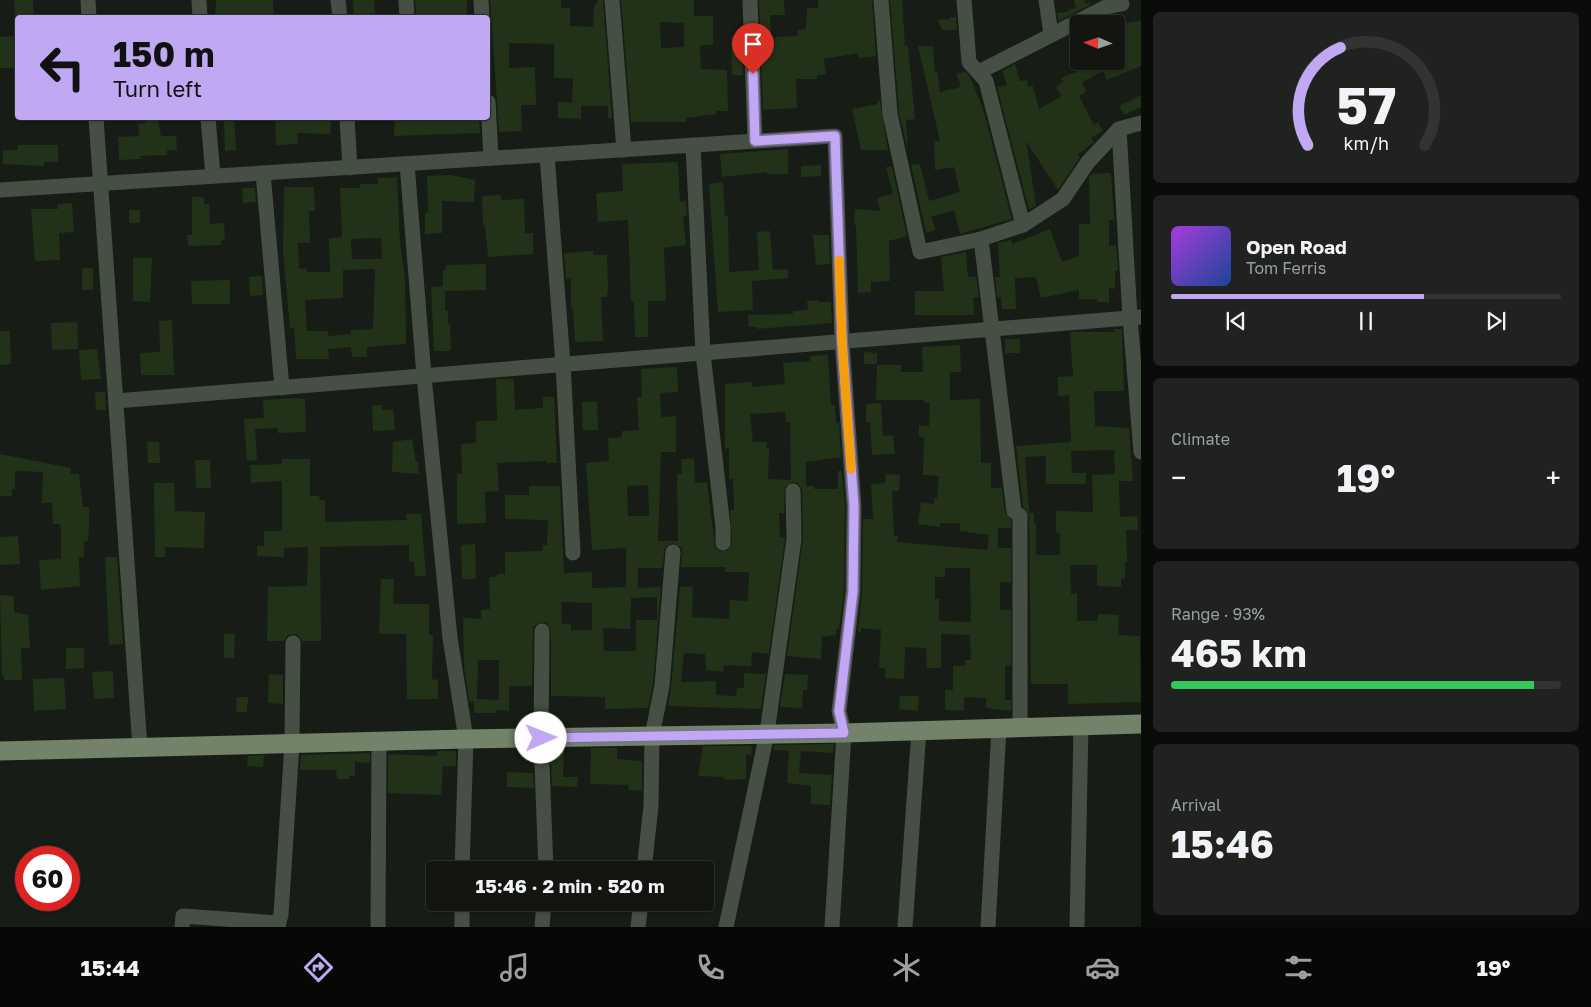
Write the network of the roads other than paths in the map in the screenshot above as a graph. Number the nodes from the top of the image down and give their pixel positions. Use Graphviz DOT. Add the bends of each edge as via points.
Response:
graph roads {
  1 [pos="88,0"];
  2 [pos="199,0"];
  3 [pos="338,0"];
  4 [pos="406,0"];
  5 [pos="481,0"];
  6 [pos="612,0"];
  7 [pos="750,0"];
  8 [pos="881,0"];
  9 [pos="964,0"];
  10 [pos="1046,0"];
  11 [pos="1122,4"];
  12 [pos="89,15"];
  13 [pos="200,15"];
  14 [pos="340,15"];
  15 [pos="407,15"];
  16 [pos="482,15"];
  17 [pos="1051,34"];
  18 [pos="978,72"];
  19 [pos="96,120"];
  20 [pos="208,120"];
  21 [pos="347,120"];
  22 [pos="489,120"];
  23 [pos="1141,123"];
  24 [pos="1119,129"];
  25 [pos="755,141"];
  26 [pos="694,145"];
  27 [pos="624,150"];
  28 [pos="547,155"];
  29 [pos="491,158"];
  30 [pos="407,164"];
  31 [pos="350,168"];
  32 [pos="262,173"];
  33 [pos="213,176"];
  34 [pos="101,183"];
  35 [pos="0,190"];
  36 [pos="1023,225"];
  37 [pos="981,239"];
  38 [pos="1136,318"];
  39 [pos="993,329"];
  40 [pos="842,341"];
  41 [pos="703,353"];
  42 [pos="563,364"];
  43 [pos="424,376"];
  44 [pos="282,388"];
  45 [pos="116,401"];
  46 [pos="1141,452"];
  47 [pos="793,491"];
  48 [pos="723,543"];
  49 [pos="673,552"];
  50 [pos="574,553"];
  51 [pos="542,631"];
  52 [pos="293,643"];
  53 [pos="1141,724"];
  54 [pos="1081,726"];
  55 [pos="1020,727"];
  56 [pos="999,728"];
  57 [pos="919,730"];
  58 [pos="767,733"];
  59 [pos="844,733"];
  60 [pos="652,736"];
  61 [pos="466,738"];
  62 [pos="541,738"];
  63 [pos="379,742"];
  64 [pos="292,744"];
  65 [pos="140,748"];
  66 [pos="0,751"];
  67 [pos="462,861"];
  68 [pos="546,861"];
  69 [pos="645,861"];
  70 [pos="462,911"];
  71 [pos="543,911"];
  72 [pos="640,911"];
  73 [pos="278,925"];
  74 [pos="182,927"];
  75 [pos="378,927"];
  76 [pos="462,927"];
  77 [pos="542,927"];
  78 [pos="638,927"];
  79 [pos="726,927"];
  80 [pos="832,927"];
  81 [pos="905,927"];
  82 [pos="988,927"];
  83 [pos="1076,927"];
  1 -- 12 [label="street"];
  2 -- 13 [label="street"];
  3 -- 14 [label="street"];
  4 -- 15 [label="street"];
  5 -- 16 [label="street"];
  6 -- 27 [label="street"];
  7 -- 25 [label="street"];
  8 -- 37 [label="street" via="890,114 920,252"];
  9 -- 18 [label="street" via="969,62"];
  10 -- 17 [label="street"];
  11 -- 17 [label="street" via="1106,7"];
  17 -- 18 [label="street"];
  18 -- 36 [label="street" via="986,80"];
  19 -- 34 [label="street"];
  20 -- 33 [label="street"];
  21 -- 31 [label="street"];
  22 -- 29 [label="street"];
  23 -- 24 [label="street"];
  24 -- 36 [label="street" via="1088,162 1064,199"];
  24 -- 38 [label="street"];
  25 -- 26 [label="street"];
  25 -- 40 [label="street" via="835,136"];
  26 -- 27 [label="street"];
  26 -- 41 [label="street"];
  27 -- 28 [label="street"];
  28 -- 29 [label="street"];
  28 -- 42 [label="street"];
  29 -- 30 [label="street"];
  30 -- 31 [label="street"];
  30 -- 43 [label="street"];
  31 -- 32 [label="street"];
  32 -- 33 [label="street"];
  32 -- 44 [label="street"];
  33 -- 34 [label="street"];
  34 -- 35 [label="street"];
  34 -- 45 [label="street"];
  36 -- 37 [label="street"];
  37 -- 39 [label="street"];
  38 -- 39 [label="street"];
  38 -- 46 [label="street"];
  39 -- 40 [label="street"];
  39 -- 55 [label="street" via="1014,511 1020,516"];
  40 -- 41 [label="street"];
  40 -- 59 [label="street" via="854,506 853,591 839,711"];
  41 -- 42 [label="street"];
  41 -- 48 [label="street"];
  42 -- 43 [label="street"];
  42 -- 50 [label="street"];
  43 -- 44 [label="street"];
  43 -- 61 [label="street" via="450,638"];
  44 -- 45 [label="street"];
  45 -- 65 [label="street"];
  47 -- 58 [label="street" via="794,539"];
  49 -- 60 [label="street" via="662,686"];
  51 -- 62 [label="street"];
  52 -- 64 [label="street"];
  53 -- 54 [label="main road"];
  54 -- 55 [label="main road"];
  54 -- 83 [label="street"];
  55 -- 56 [label="main road"];
  56 -- 57 [label="main road"];
  56 -- 82 [label="street"];
  57 -- 59 [label="main road"];
  57 -- 81 [label="street"];
  58 -- 59 [label="main road"];
  58 -- 60 [label="main road"];
  58 -- 79 [label="street"];
  59 -- 80 [label="street"];
  60 -- 62 [label="main road"];
  60 -- 69 [label="street" via="651,806"];
  61 -- 62 [label="main road"];
  61 -- 63 [label="main road"];
  61 -- 67 [label="street"];
  62 -- 68 [label="street"];
  63 -- 64 [label="main road"];
  63 -- 75 [label="street"];
  64 -- 65 [label="main road"];
  64 -- 73 [label="street"];
  65 -- 66 [label="main road"];
  70 -- 76 [label="street"];
  71 -- 77 [label="street"];
  72 -- 78 [label="street"];
  73 -- 74 [label="street" via="184,916"];
}
